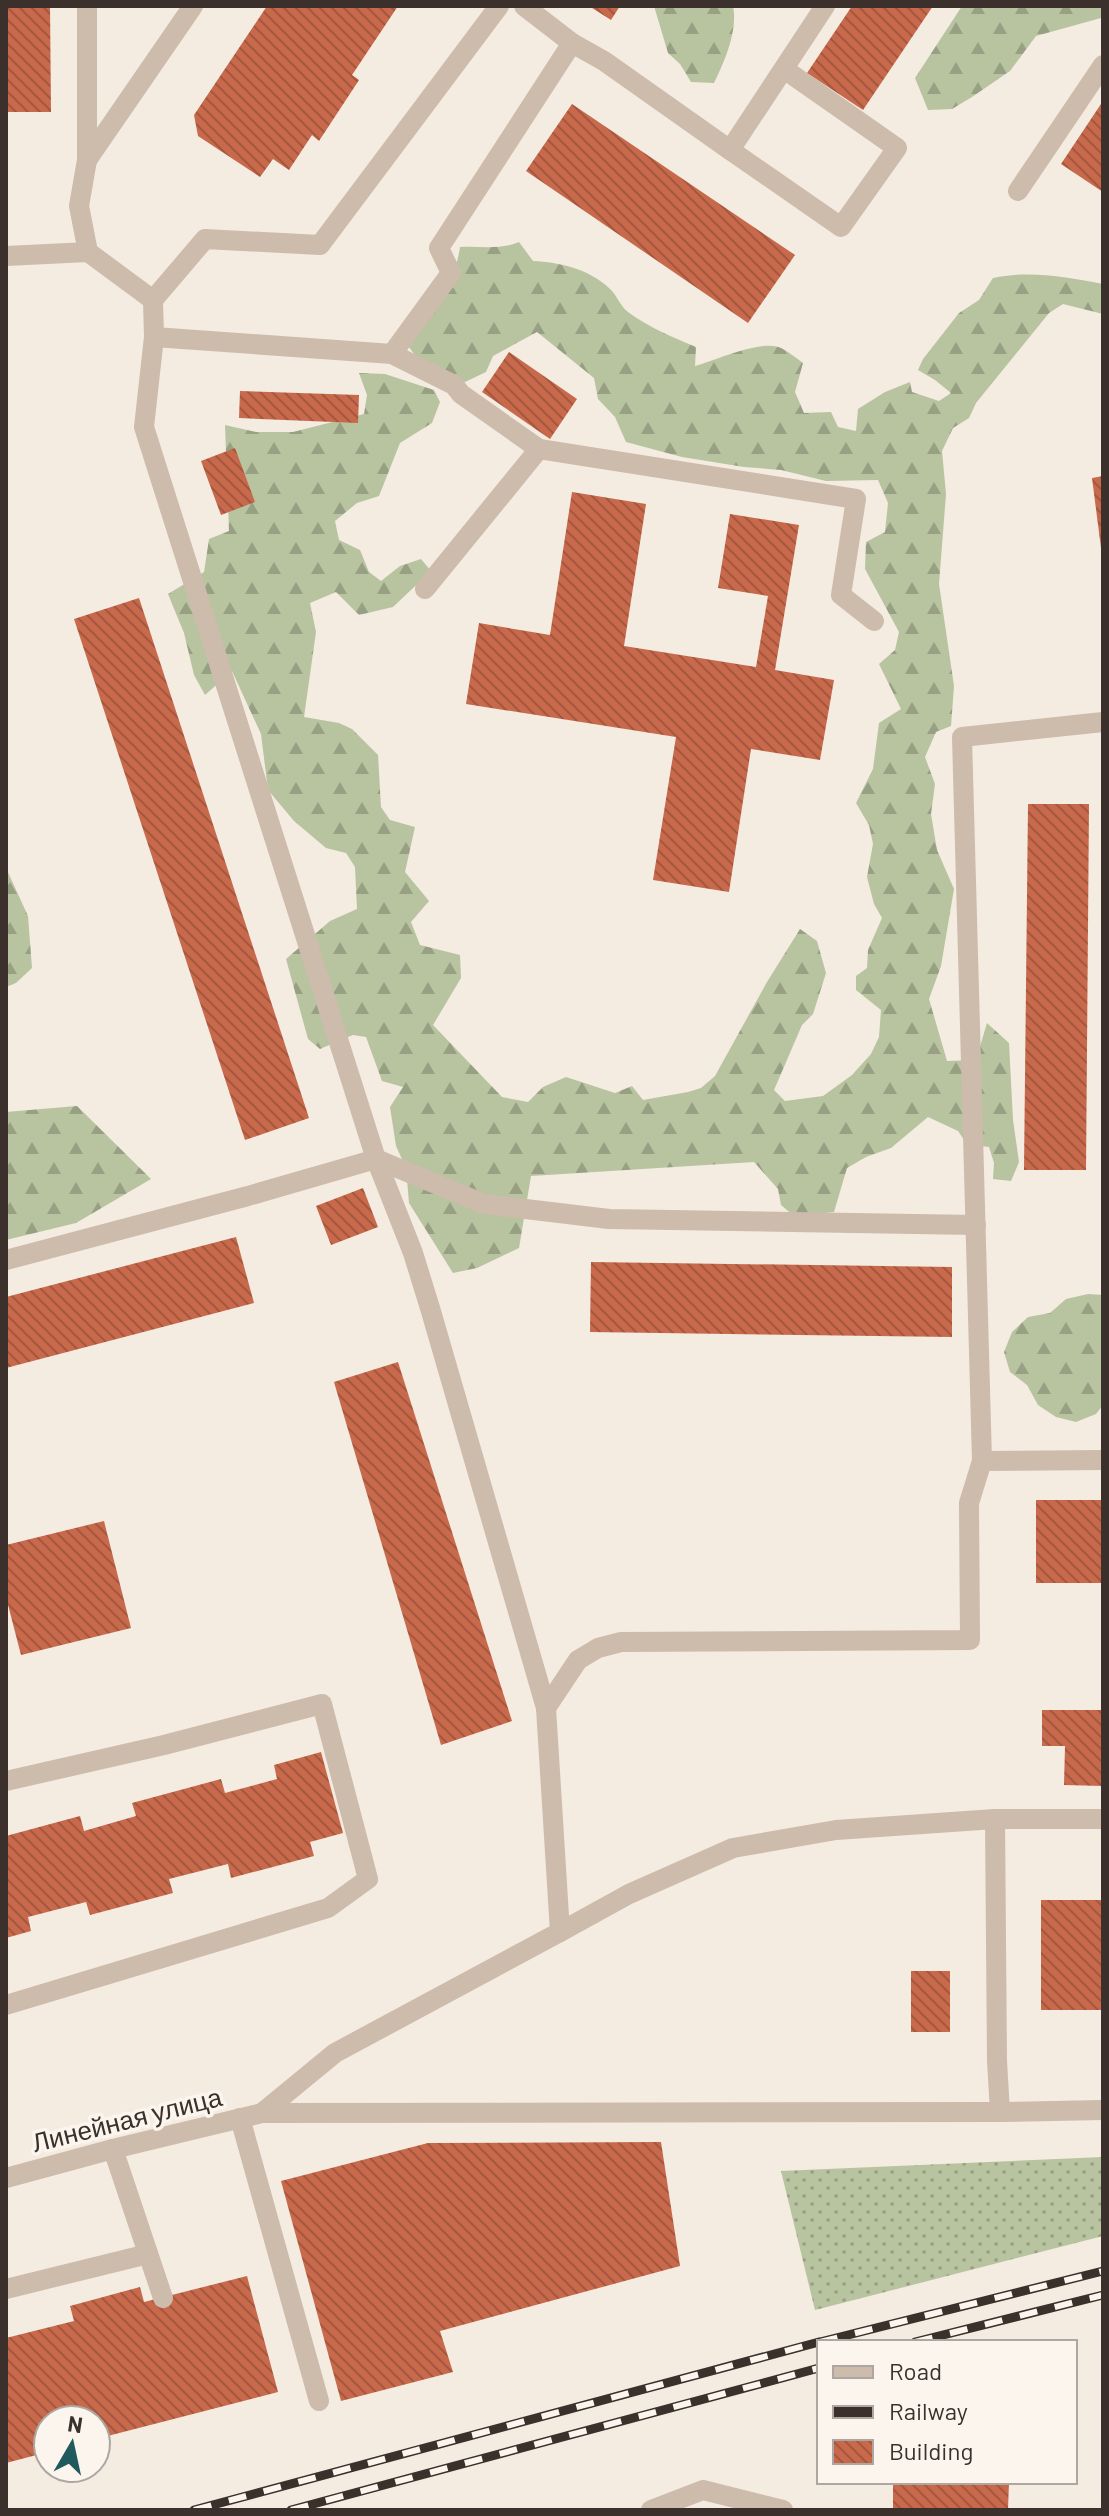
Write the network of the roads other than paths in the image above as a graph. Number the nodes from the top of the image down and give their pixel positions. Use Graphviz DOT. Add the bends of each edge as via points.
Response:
graph roads {
  1 [pos="87,6"];
  2 [pos="193,6"];
  3 [pos="499,6"];
  4 [pos="524,6"];
  5 [pos="825,6"];
  6 [pos="572,43"];
  7 [pos="1103,65"];
  8 [pos="784,69"];
  9 [pos="730,150"];
  10 [pos="87,160"];
  11 [pos="1018,191"];
  12 [pos="88,252"];
  13 [pos="6,256"];
  14 [pos="153,300"];
  15 [pos="154,337"];
  16 [pos="392,354"];
  17 [pos="539,449"];
  18 [pos="425,589"];
  19 [pos="874,621"];
  20 [pos="1103,722"];
  21 [pos="376,1159"];
  22 [pos="976,1225"];
  23 [pos="6,1260"];
  24 [pos="1103,1460"];
  25 [pos="982,1461"];
  26 [pos="546,1708"];
  27 [pos="6,1781"];
  28 [pos="995,1819"];
  29 [pos="1103,1819"];
  30 [pos="560,1932"];
  31 [pos="6,2005"];
  32 [pos="1103,2110"];
  33 [pos="1000,2112"];
  34 [pos="262,2113"];
  35 [pos="240,2118"];
  36 [pos="113,2149"];
  37 [pos="6,2178"];
  38 [pos="148,2254"];
  39 [pos="6,2289"];
  40 [pos="163,2298"];
  41 [pos="319,2401"];
  42 [pos="651,2510"];
  43 [pos="783,2510"];
  1 -- 10 [label="street"];
  2 -- 10 [label="street"];
  3 -- 14 [label="street" via="320,245 205,239"];
  4 -- 6 [label="street"];
  5 -- 8 [label="street"];
  6 -- 9 [label="street"];
  6 -- 16 [label="street" via="439,248 451,273"];
  7 -- 11 [label="street"];
  8 -- 9 [label="street"];
  8 -- 9 [label="street" via="897,148 841,227"];
  10 -- 12 [label="street" via="79,206"];
  12 -- 13 [label="street"];
  12 -- 14 [label="street"];
  14 -- 15 [label="street"];
  15 -- 16 [label="street"];
  15 -- 21 [label="street" via="144,427"];
  16 -- 17 [label="street" via="454,385"];
  17 -- 18 [label="street"];
  17 -- 19 [label="street" via="856,499 841,595"];
  20 -- 22 [label="street" via="962,737"];
  21 -- 22 [label="street" via="484,1204 609,1219"];
  21 -- 23 [label="street"];
  21 -- 26 [label="street" via="413,1253"];
  22 -- 25 [label="street"];
  24 -- 25 [label="street"];
  25 -- 26 [label="street" via="969,1503 970,1640 621,1642 578,1660"];
  26 -- 30 [label="street"];
  27 -- 31 [label="street" via="322,1704 368,1879 328,1908"];
  28 -- 29 [label="street"];
  28 -- 30 [label="street" via="836,1830 733,1848 629,1894"];
  28 -- 33 [label="street"];
  30 -- 34 [label="street" via="335,2053"];
  32 -- 33 [label="street"];
  33 -- 34 [label="street"];
  34 -- 35 [label="street, Линейная улица"];
  35 -- 36 [label="street, Линейная улица"];
  35 -- 41 [label="street"];
  36 -- 37 [label="street, Линейная улица"];
  36 -- 38 [label="street"];
  38 -- 39 [label="street"];
  38 -- 40 [label="street"];
  42 -- 43 [label="street" via="703,2490"];
}
